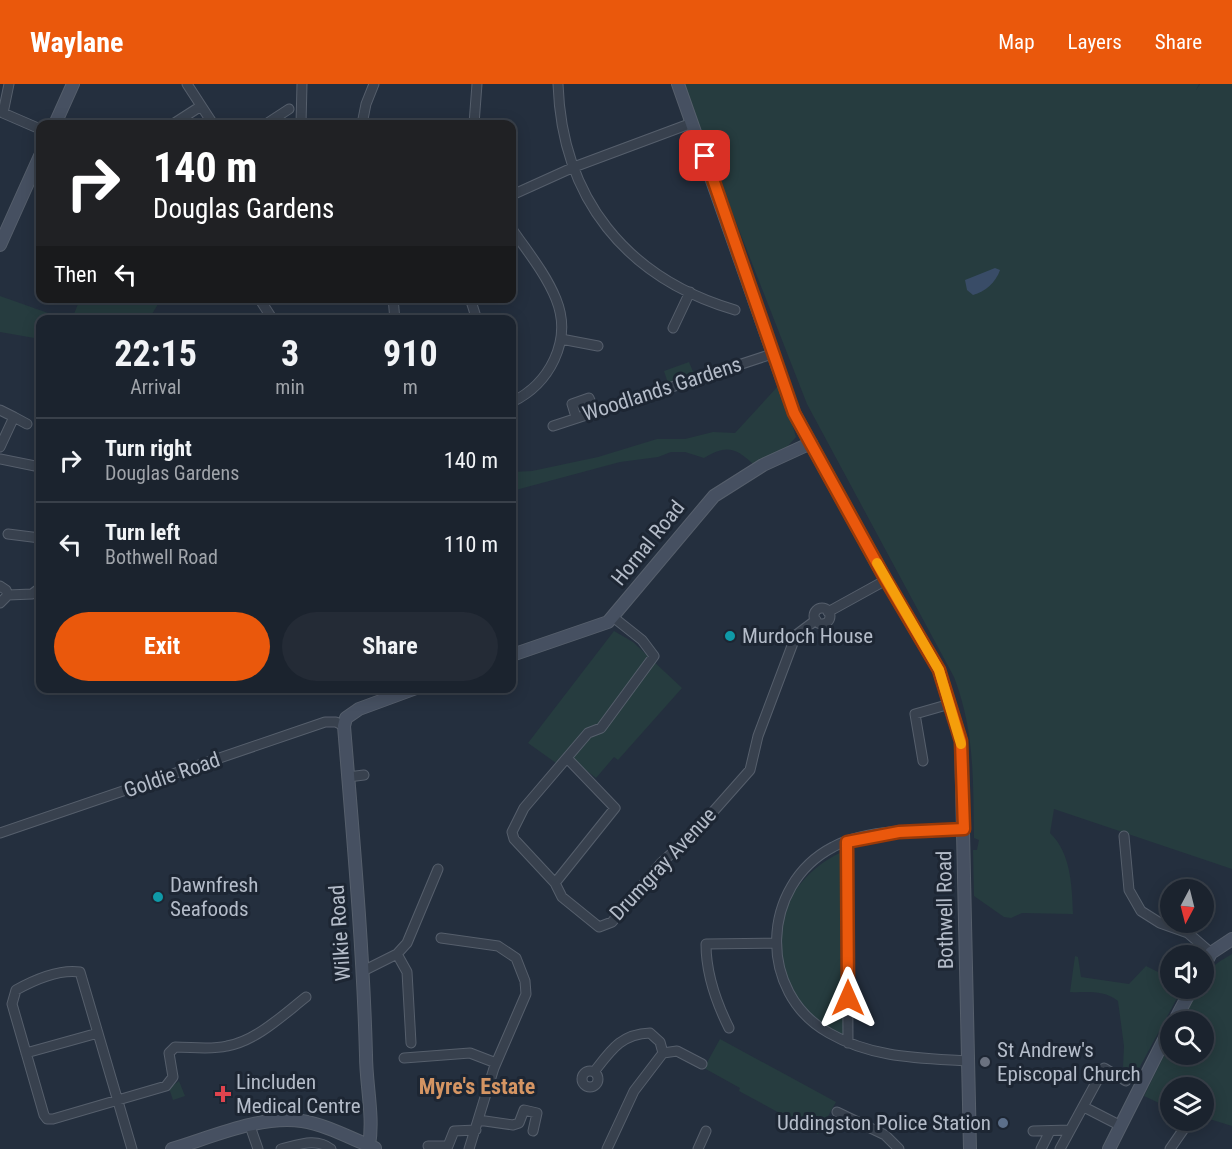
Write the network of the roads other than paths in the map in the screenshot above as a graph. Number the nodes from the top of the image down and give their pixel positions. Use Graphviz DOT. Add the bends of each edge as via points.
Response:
graph roads {
  1 [pos="9,84"];
  2 [pos="73,84"];
  3 [pos="187,84"];
  4 [pos="302,84"];
  5 [pos="374,84"];
  6 [pos="477,84"];
  7 [pos="558,84"];
  8 [pos="678,84"];
  9 [pos="201,106"];
  10 [pos="289,109"];
  11 [pos="1,117"];
  12 [pos="57,120"];
  13 [pos="179,120"];
  14 [pos="210,120"];
  15 [pos="272,120"];
  16 [pos="301,120"];
  17 [pos="363,120"];
  18 [pos="474,120"];
  19 [pos="692,123"];
  20 [pos="36,128"];
  21 [pos="36,165"];
  22 [pos="574,167"];
  23 [pos="516,193"];
  24 [pos="516,235"];
  25 [pos="0,245"];
  26 [pos="690,292"];
  27 [pos="735,310"];
  28 [pos="673,328"];
  29 [pos="561,339"];
  30 [pos="599,346"];
  31 [pos="772,354"];
  32 [pos="516,400"];
  33 [pos="1,408"];
  34 [pos="14,417"];
  35 [pos="27,424"];
  36 [pos="553,426"];
  37 [pos="811,443"];
  38 [pos="0,447"];
  39 [pos="0,459"];
  40 [pos="36,466"];
  41 [pos="8,534"];
  42 [pos="36,536"];
  43 [pos="886,580"];
  44 [pos="0,586"];
  45 [pos="36,591"];
  46 [pos="8,595"];
  47 [pos="0,603"];
  48 [pos="613,617"];
  49 [pos="516,654"];
  50 [pos="402,693"];
  51 [pos="950,704"];
  52 [pos="345,722"];
  53 [pos="567,758"];
  54 [pos="923,761"];
  55 [pos="364,775"];
  56 [pos="348,777"];
  57 [pos="964,829"];
  58 [pos="0,833"];
  59 [pos="1124,836"];
  60 [pos="847,842"];
  61 [pos="438,869"];
  62 [pos="555,883"];
  63 [pos="441,938"];
  64 [pos="1232,939"];
  65 [pos="776,943"];
  66 [pos="1202,945"];
  67 [pos="1214,951"];
  68 [pos="397,954"];
  69 [pos="363,971"];
  70 [pos="306,997"];
  71 [pos="729,1028"];
  72 [pos="98,1032"];
  73 [pos="411,1043"];
  74 [pos="848,1043"];
  75 [pos="1160,1048"];
  76 [pos="26,1053"];
  77 [pos="663,1053"];
  78 [pos="404,1058"];
  79 [pos="966,1061"];
  80 [pos="496,1063"];
  81 [pos="702,1064"];
  82 [pos="594,1071"];
  83 [pos="1126,1081"];
  84 [pos="118,1099"];
  85 [pos="1084,1107"];
  86 [pos="837,1112"];
  87 [pos="477,1125"];
  88 [pos="250,1126"];
  89 [pos="1121,1126"];
  90 [pos="1070,1130"];
  91 [pos="533,1131"];
  92 [pos="706,1131"];
  93 [pos="1033,1131"];
  94 [pos="1050,1131"];
  95 [pos="1182,1131"];
  96 [pos="428,1146"];
  97 [pos="373,1148"];
  98 [pos="132,1149"];
  99 [pos="172,1149"];
  100 [pos="258,1149"];
  101 [pos="281,1149"];
  102 [pos="331,1149"];
  103 [pos="469,1149"];
  104 [pos="607,1149"];
  105 [pos="698,1149"];
  106 [pos="899,1149"];
  107 [pos="970,1149"];
  108 [pos="1041,1149"];
  109 [pos="1060,1149"];
  110 [pos="1109,1149"];
  111 [pos="1170,1149"];
  1 -- 11 [label="street"];
  2 -- 12 [label="main road"];
  3 -- 9 [label="street"];
  4 -- 16 [label="street"];
  5 -- 17 [label="street"];
  6 -- 18 [label="street"];
  7 -- 22 [label="street" via="565,143"];
  8 -- 19 [label="main road, Bothwell Road"];
  9 -- 13 [label="street"];
  9 -- 14 [label="street"];
  10 -- 15 [label="street"];
  11 -- 20 [label="street"];
  19 -- 22 [label="street"];
  19 -- 31 [label="main road, Bothwell Road"];
  21 -- 25 [label="main road"];
  22 -- 23 [label="street"];
  22 -- 26 [label="street" via="593,211 612,235 658,276"];
  24 -- 29 [label="street" via="557,301"];
  26 -- 27 [label="street"];
  26 -- 28 [label="street"];
  29 -- 30 [label="street"];
  29 -- 32 [label="street" via="555,360 542,380"];
  31 -- 36 [label="street, Woodlands Gardens" via="594,410 589,398 572,404 576,417"];
  31 -- 37 [label="main road, Bothwell Road" via="794,413"];
  33 -- 34 [label="street"];
  34 -- 35 [label="street"];
  34 -- 38 [label="street"];
  37 -- 43 [label="main road, Bothwell Road"];
  37 -- 48 [label="main road, Hornal Road" via="749,473 714,496"];
  39 -- 40 [label="street"];
  41 -- 42 [label="street"];
  43 -- 51 [label="main road, Bothwell Road" via="939,670"];
  43 -- 62 [label="street, Drumgray Avenue" via="828,612 825,623 816,620 796,635 758,736 750,770 696,831 668,855 612,922 599,927 562,897"];
  44 -- 46 [label="street"];
  45 -- 46 [label="street"];
  46 -- 47 [label="street"];
  48 -- 49 [label="main road, Hornal Road"];
  48 -- 53 [label="street, Drumgray Avenue" via="642,640 654,656 601,728 588,733"];
  50 -- 52 [label="main road" via="358,709"];
  51 -- 54 [label="street" via="915,714"];
  51 -- 57 [label="main road, Bothwell Road" via="961,741"];
  52 -- 56 [label="main road, Wilkie Road"];
  52 -- 58 [label="street, Goldie Road" via="326,722"];
  53 -- 62 [label="street, Drumgray Avenue" via="524,808 512,832"];
  53 -- 62 [label="street" via="615,808"];
  55 -- 56 [label="street"];
  56 -- 69 [label="main road, Wilkie Road"];
  57 -- 60 [label="street" via="899,832"];
  57 -- 79 [label="main road, Bothwell Road"];
  59 -- 66 [label="street" via="1129,890 1141,911 1188,933"];
  60 -- 65 [label="street" via="814,860 793,884 776,923"];
  60 -- 74 [label="street"];
  61 -- 68 [label="street" via="407,943"];
  63 -- 80 [label="street" via="498,946 516,958 526,994"];
  64 -- 67 [label="main road"];
  65 -- 71 [label="street" via="706,944 707,967"];
  65 -- 74 [label="street" via="778,967 786,989 805,1016"];
  68 -- 69 [label="street"];
  68 -- 73 [label="street" via="407,972"];
  69 -- 97 [label="main road, Wilkie Road"];
  70 -- 84 [label="street" via="239,1043 226,1047 175,1047 169,1053 171,1082"];
  72 -- 76 [label="street"];
  72 -- 76 [label="street" via="80,972 70,970 33,981 16,990 12,997"];
  72 -- 84 [label="street"];
  74 -- 79 [label="street" via="902,1057"];
  75 -- 89 [label="main road"];
  76 -- 84 [label="street" via="47,1119"];
  77 -- 81 [label="street" via="676,1051"];
  77 -- 82 [label="street" via="660,1042 650,1033 635,1034 619,1043"];
  77 -- 104 [label="street" via="634,1091"];
  78 -- 80 [label="street" via="470,1053"];
  79 -- 107 [label="main road, Bothwell Road"];
  80 -- 87 [label="street"];
  83 -- 85 [label="street" via="1104,1068"];
  84 -- 98 [label="street"];
  85 -- 89 [label="street"];
  85 -- 90 [label="street"];
  86 -- 106 [label="street" via="885,1135"];
  87 -- 91 [label="street" via="513,1125 519,1122 524,1110 537,1113"];
  87 -- 96 [label="street" via="454,1131 448,1146"];
  87 -- 103 [label="street"];
  88 -- 97 [label="main road" via="303,1121"];
  88 -- 99 [label="main road"];
  88 -- 100 [label="street"];
  89 -- 110 [label="main road"];
  90 -- 94 [label="street"];
  90 -- 109 [label="street"];
  92 -- 105 [label="street"];
  93 -- 94 [label="street"];
  94 -- 108 [label="street"];
  95 -- 111 [label="street"];
  101 -- 102 [label="street" via="309,1142 323,1143"];
}
